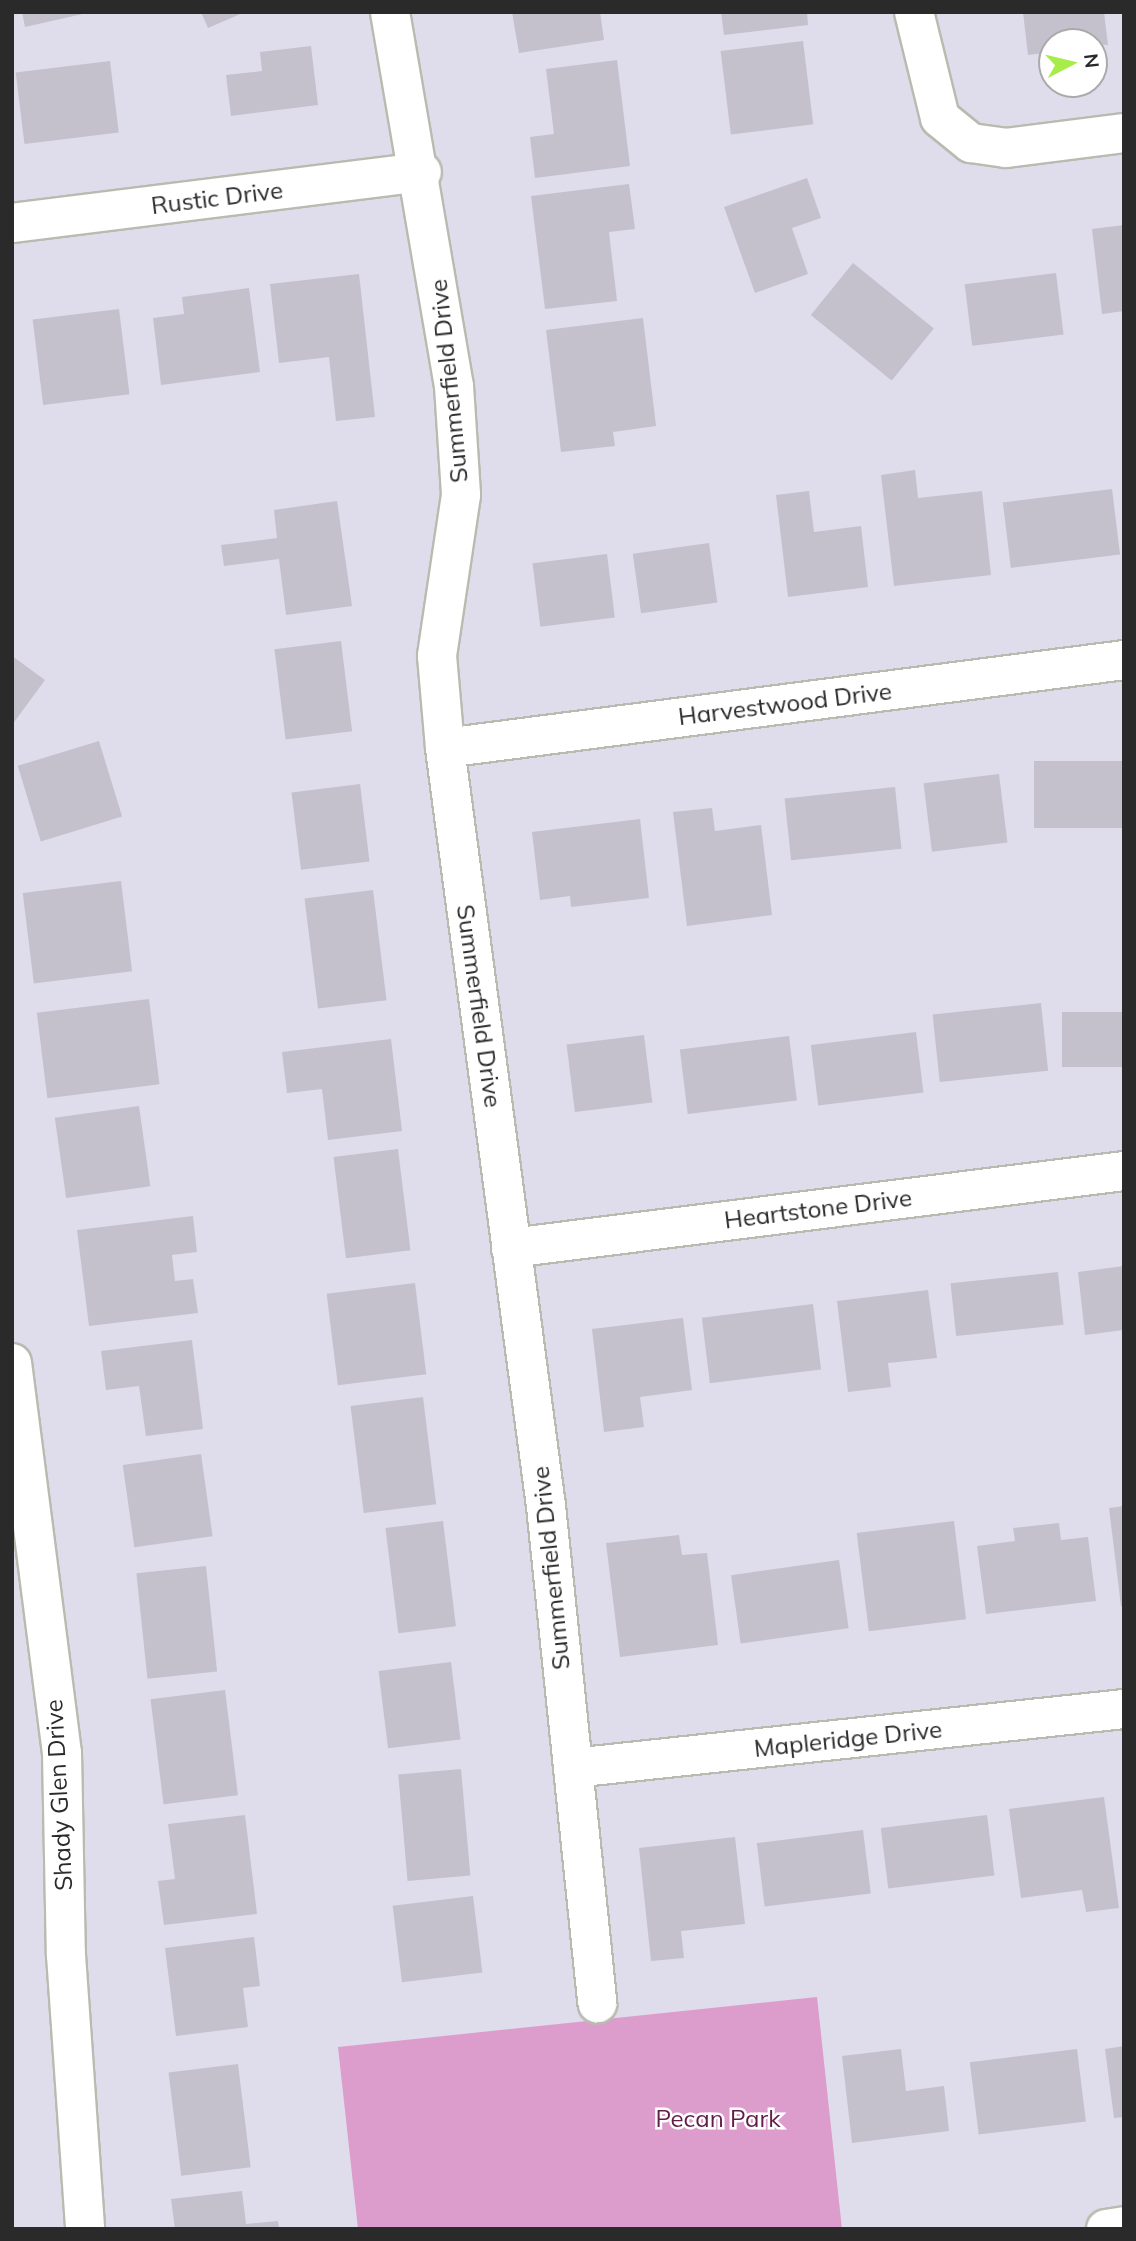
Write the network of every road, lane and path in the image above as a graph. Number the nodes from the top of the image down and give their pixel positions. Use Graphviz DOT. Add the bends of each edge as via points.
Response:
graph roads {
  1 [pos="390,12"];
  2 [pos="914,12"];
  3 [pos="1124,133"];
  4 [pos="422,173"];
  5 [pos="12,223"];
  6 [pos="1124,660"];
  7 [pos="445,748"];
  8 [pos="1124,1171"];
  9 [pos="511,1248"];
  10 [pos="12,1363"];
  11 [pos="1124,1710"];
  12 [pos="573,1768"];
  13 [pos="597,2003"];
  14 [pos="1124,2226"];
  15 [pos="85,2229"];
  16 [pos="1106,2229"];
  1 -- 4 [label="street, Summerfield Drive"];
  2 -- 3 [label="street" via="940,118 971,143 1006,148"];
  4 -- 5 [label="street, Rustic Drive"];
  4 -- 7 [label="street, Summerfield Drive" via="454,386 461,495 438,656"];
  6 -- 7 [label="street, Harvestwood Drive"];
  7 -- 9 [label="street, Summerfield Drive"];
  8 -- 9 [label="street, Heartstone Drive"];
  9 -- 12 [label="street, Summerfield Drive"];
  10 -- 15 [label="street, Shady Glen Drive" via="62,1753 66,1955"];
  11 -- 12 [label="street, Mapleridge Drive"];
  12 -- 13 [label="street, Summerfield Drive"];
  14 -- 16 [label="street"];
}
